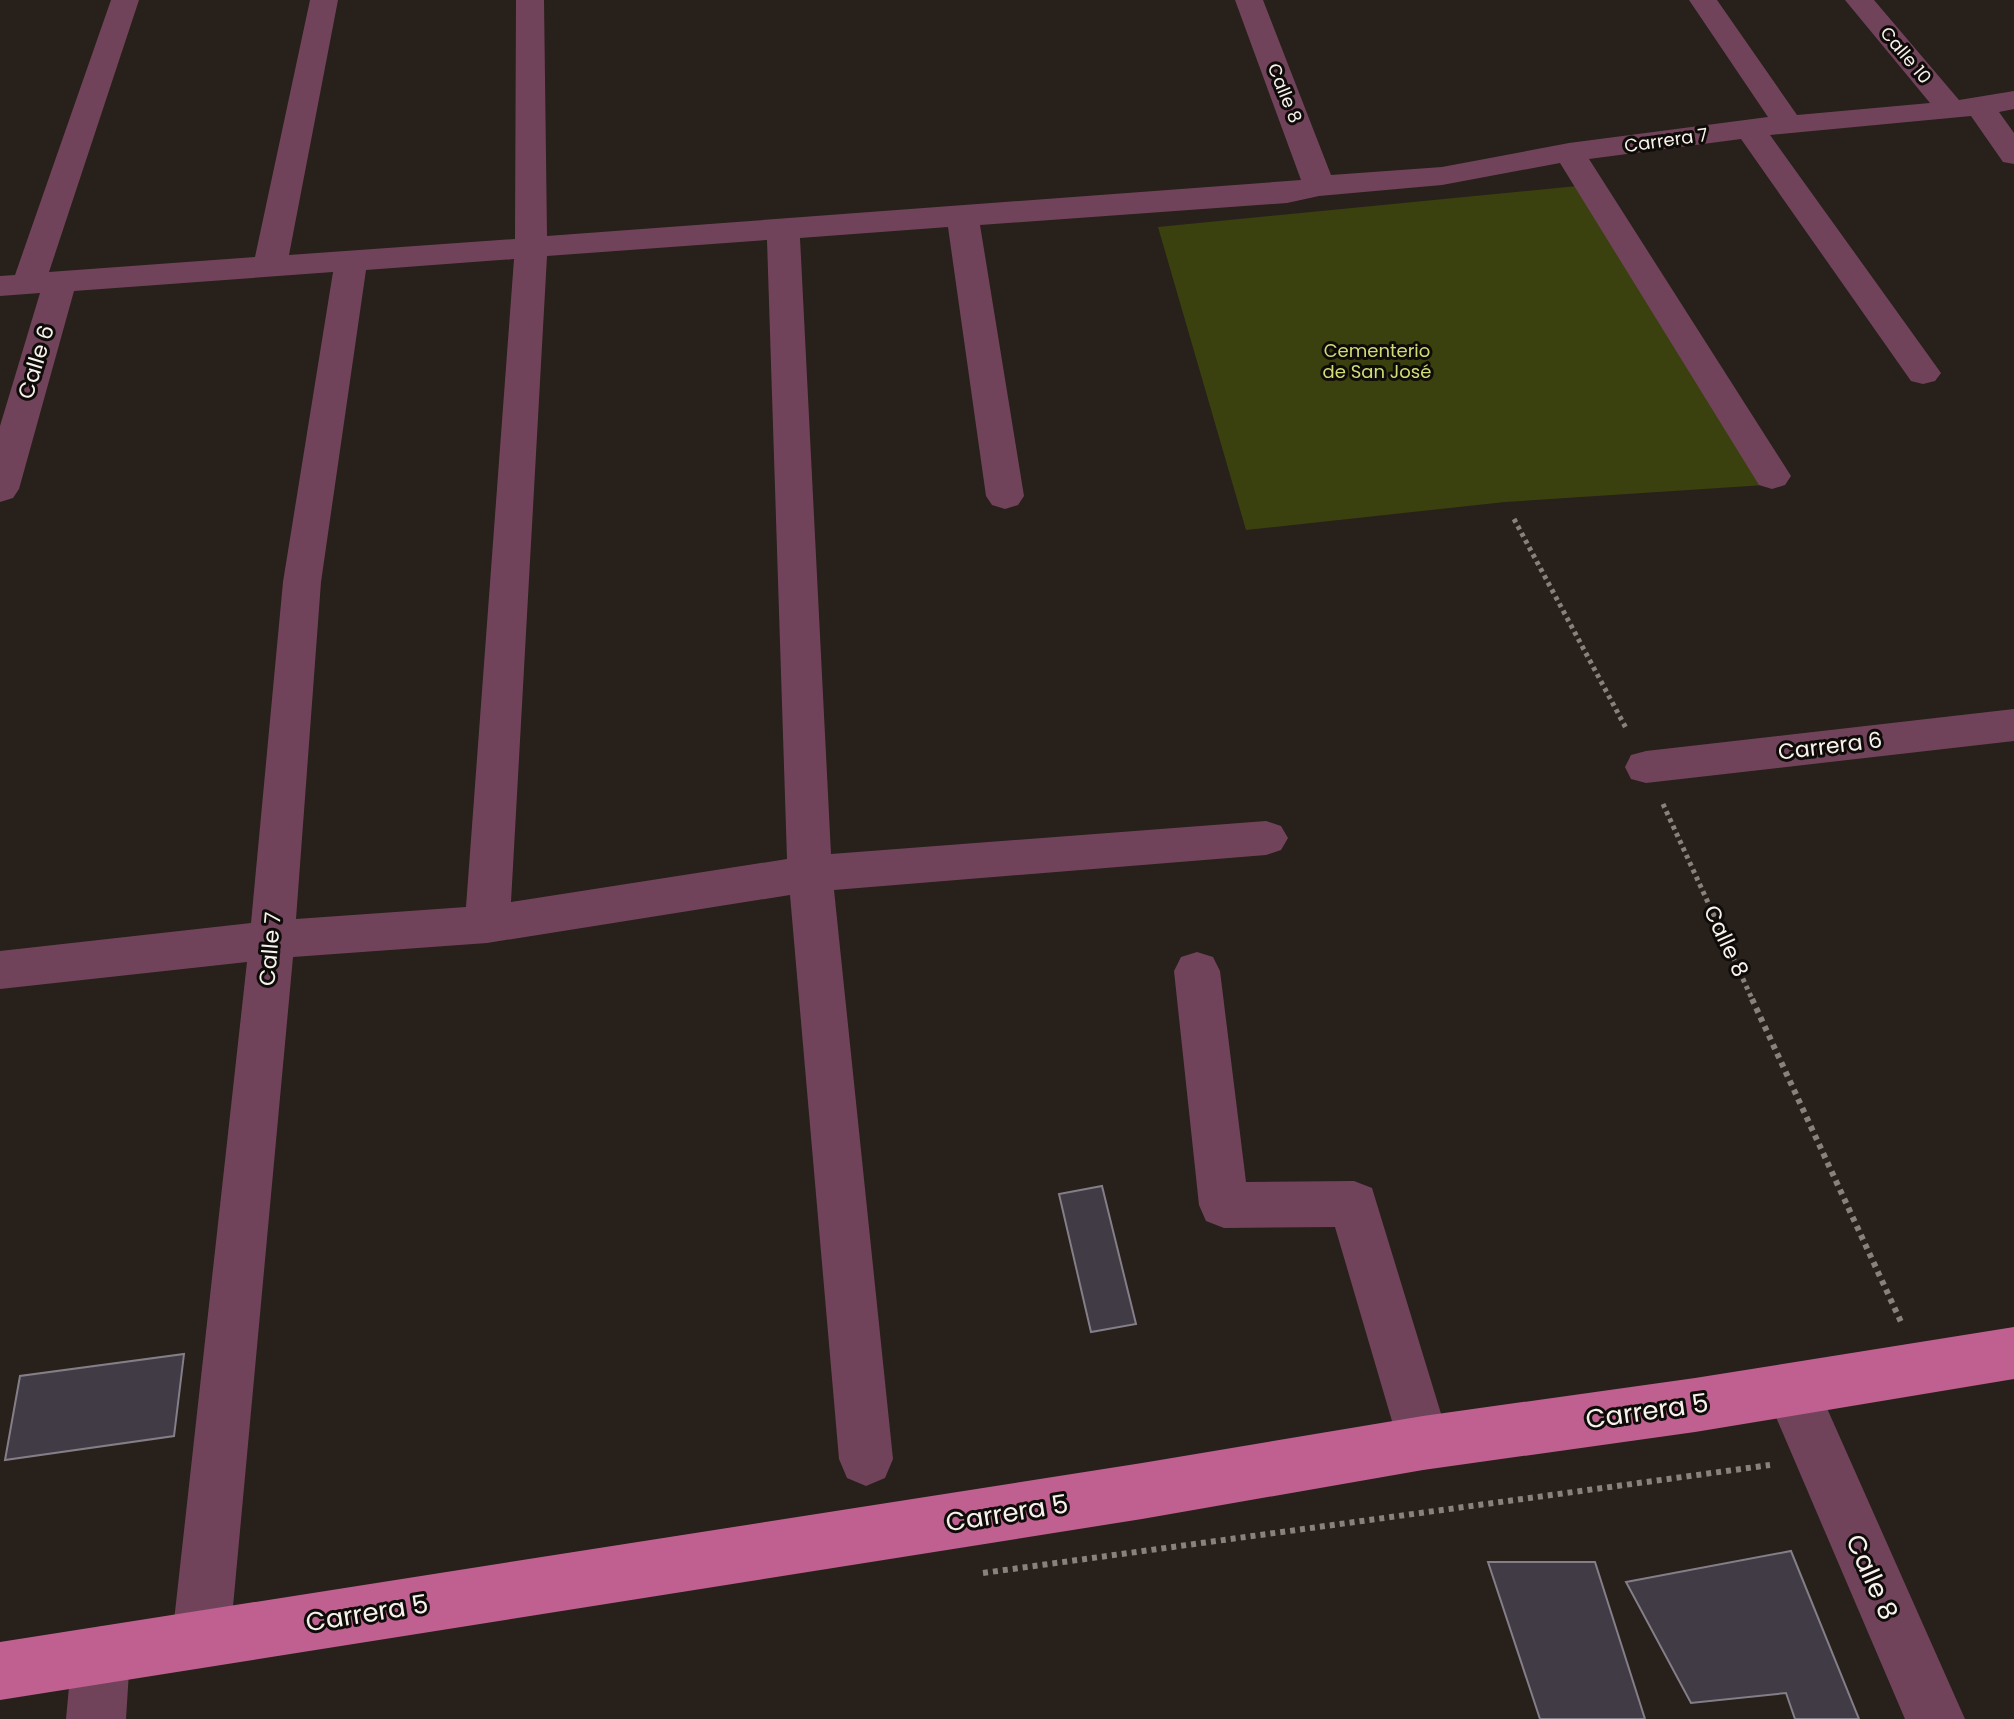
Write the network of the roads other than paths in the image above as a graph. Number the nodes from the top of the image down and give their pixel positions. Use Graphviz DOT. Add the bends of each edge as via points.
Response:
graph roads {
  1 [pos="125,0"];
  2 [pos="324,0"];
  3 [pos="530,0"];
  4 [pos="1249,0"];
  5 [pos="1703,0"];
  6 [pos="1859,0"];
  7 [pos="2014,100"];
  8 [pos="1966,107"];
  9 [pos="1789,125"];
  10 [pos="1749,128"];
  11 [pos="1569,152"];
  12 [pos="2013,152"];
  13 [pos="1319,186"];
  14 [pos="963,217"];
  15 [pos="783,231"];
  16 [pos="531,249"];
  17 [pos="351,261"];
  18 [pos="270,266"];
  19 [pos="29,283"];
  20 [pos="1923,373"];
  21 [pos="1772,476"];
  22 [pos="0,489"];
  23 [pos="1005,496"];
  24 [pos="2014,725"];
  25 [pos="1646,767"];
  26 [pos="1266,838"];
  27 [pos="810,874"];
  28 [pos="487,924"];
  29 [pos="272,940"];
  30 [pos="0,970"];
  31 [pos="1197,971"];
  32 [pos="2014,1353"];
  33 [pos="1791,1389"];
  34 [pos="1423,1443"];
  35 [pos="866,1459"];
  36 [pos="201,1639"];
  37 [pos="101,1655"];
  38 [pos="0,1671"];
  39 [pos="96,1719"];
  40 [pos="1935,1719"];
  1 -- 19 [label="street, Calle 6"];
  2 -- 18 [label="street"];
  3 -- 16 [label="street"];
  4 -- 13 [label="street, Calle 8"];
  5 -- 9 [label="street"];
  6 -- 8 [label="street, Calle 10"];
  7 -- 8 [label="street, Carrera 7"];
  8 -- 9 [label="street, Carrera 7"];
  8 -- 12 [label="street, Calle 10"];
  9 -- 10 [label="street, Carrera 7"];
  10 -- 11 [label="street, Carrera 7"];
  10 -- 20 [label="street"];
  11 -- 13 [label="street, Carrera 7" via="1442,176"];
  11 -- 21 [label="street"];
  13 -- 14 [label="street, Carrera 7" via="1287,193"];
  14 -- 15 [label="street, Carrera 7"];
  14 -- 23 [label="street"];
  15 -- 16 [label="street, Carrera 7"];
  15 -- 27 [label="street"];
  16 -- 17 [label="street, Carrera 7"];
  16 -- 28 [label="street"];
  17 -- 18 [label="street, Carrera 7"];
  17 -- 29 [label="street, Calle 7" via="302,582"];
  18 -- 19 [label="street, Carrera 7"];
  19 -- 22 [label="street, Calle 6"];
  24 -- 25 [label="street, Carrera 6"];
  26 -- 27 [label="street"];
  27 -- 28 [label="street"];
  27 -- 35 [label="street"];
  28 -- 29 [label="street"];
  29 -- 30 [label="street"];
  29 -- 36 [label="street, Calle 7"];
  31 -- 34 [label="street" via="1224,1205 1354,1204"];
  32 -- 33 [label="main road, Carrera 5"];
  33 -- 34 [label="main road, Carrera 5"];
  33 -- 40 [label="street, Calle 8"];
  34 -- 36 [label="main road, Carrera 5"];
  36 -- 37 [label="main road, Carrera 5"];
  37 -- 38 [label="main road, Carrera 5"];
  37 -- 39 [label="street"];
}
